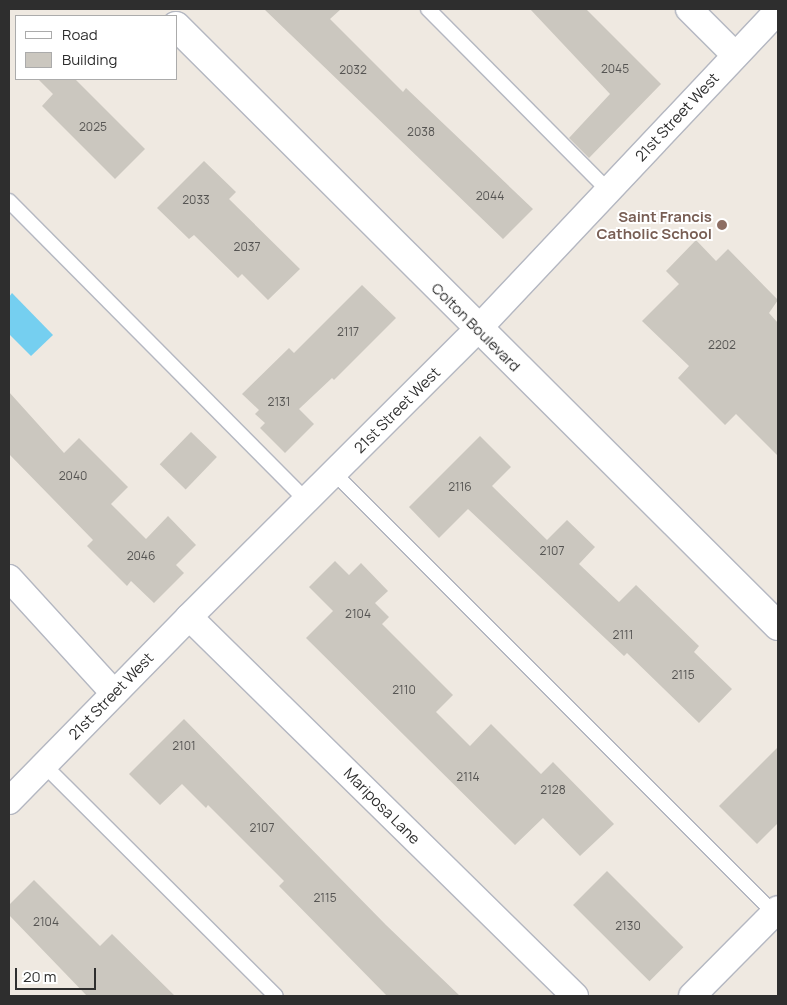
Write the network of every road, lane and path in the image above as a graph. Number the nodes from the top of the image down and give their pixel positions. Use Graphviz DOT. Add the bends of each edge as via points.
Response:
graph roads {
  1 [pos="428,9"];
  2 [pos="688,9"];
  3 [pos="778,11"];
  4 [pos="178,28"];
  5 [pos="735,55"];
  6 [pos="608,190"];
  7 [pos="9,202"];
  8 [pos="478,329"];
  9 [pos="334,473"];
  10 [pos="306,500"];
  11 [pos="9,578"];
  12 [pos="189,617"];
  13 [pos="778,626"];
  14 [pos="114,693"];
  15 [pos="44,765"];
  16 [pos="9,801"];
  17 [pos="776,911"];
  18 [pos="276,996"];
  19 [pos="575,996"];
  20 [pos="692,996"];
  1 -- 6 [label="lane"];
  2 -- 5 [label="street"];
  3 -- 5 [label="street, 21st Street West"];
  4 -- 8 [label="street, Colton Boulevard"];
  5 -- 6 [label="street, 21st Street West"];
  6 -- 8 [label="street, 21st Street West"];
  7 -- 10 [label="lane"];
  8 -- 9 [label="street, 21st Street West"];
  8 -- 13 [label="street, Colton Boulevard"];
  9 -- 10 [label="street, 21st Street West"];
  9 -- 17 [label="lane"];
  10 -- 12 [label="street, 21st Street West"];
  11 -- 14 [label="street"];
  12 -- 14 [label="street, 21st Street West"];
  12 -- 19 [label="street, Mariposa Lane"];
  14 -- 15 [label="street, 21st Street West"];
  15 -- 16 [label="street, 21st Street West"];
  15 -- 18 [label="lane"];
  17 -- 20 [label="street"];
}
